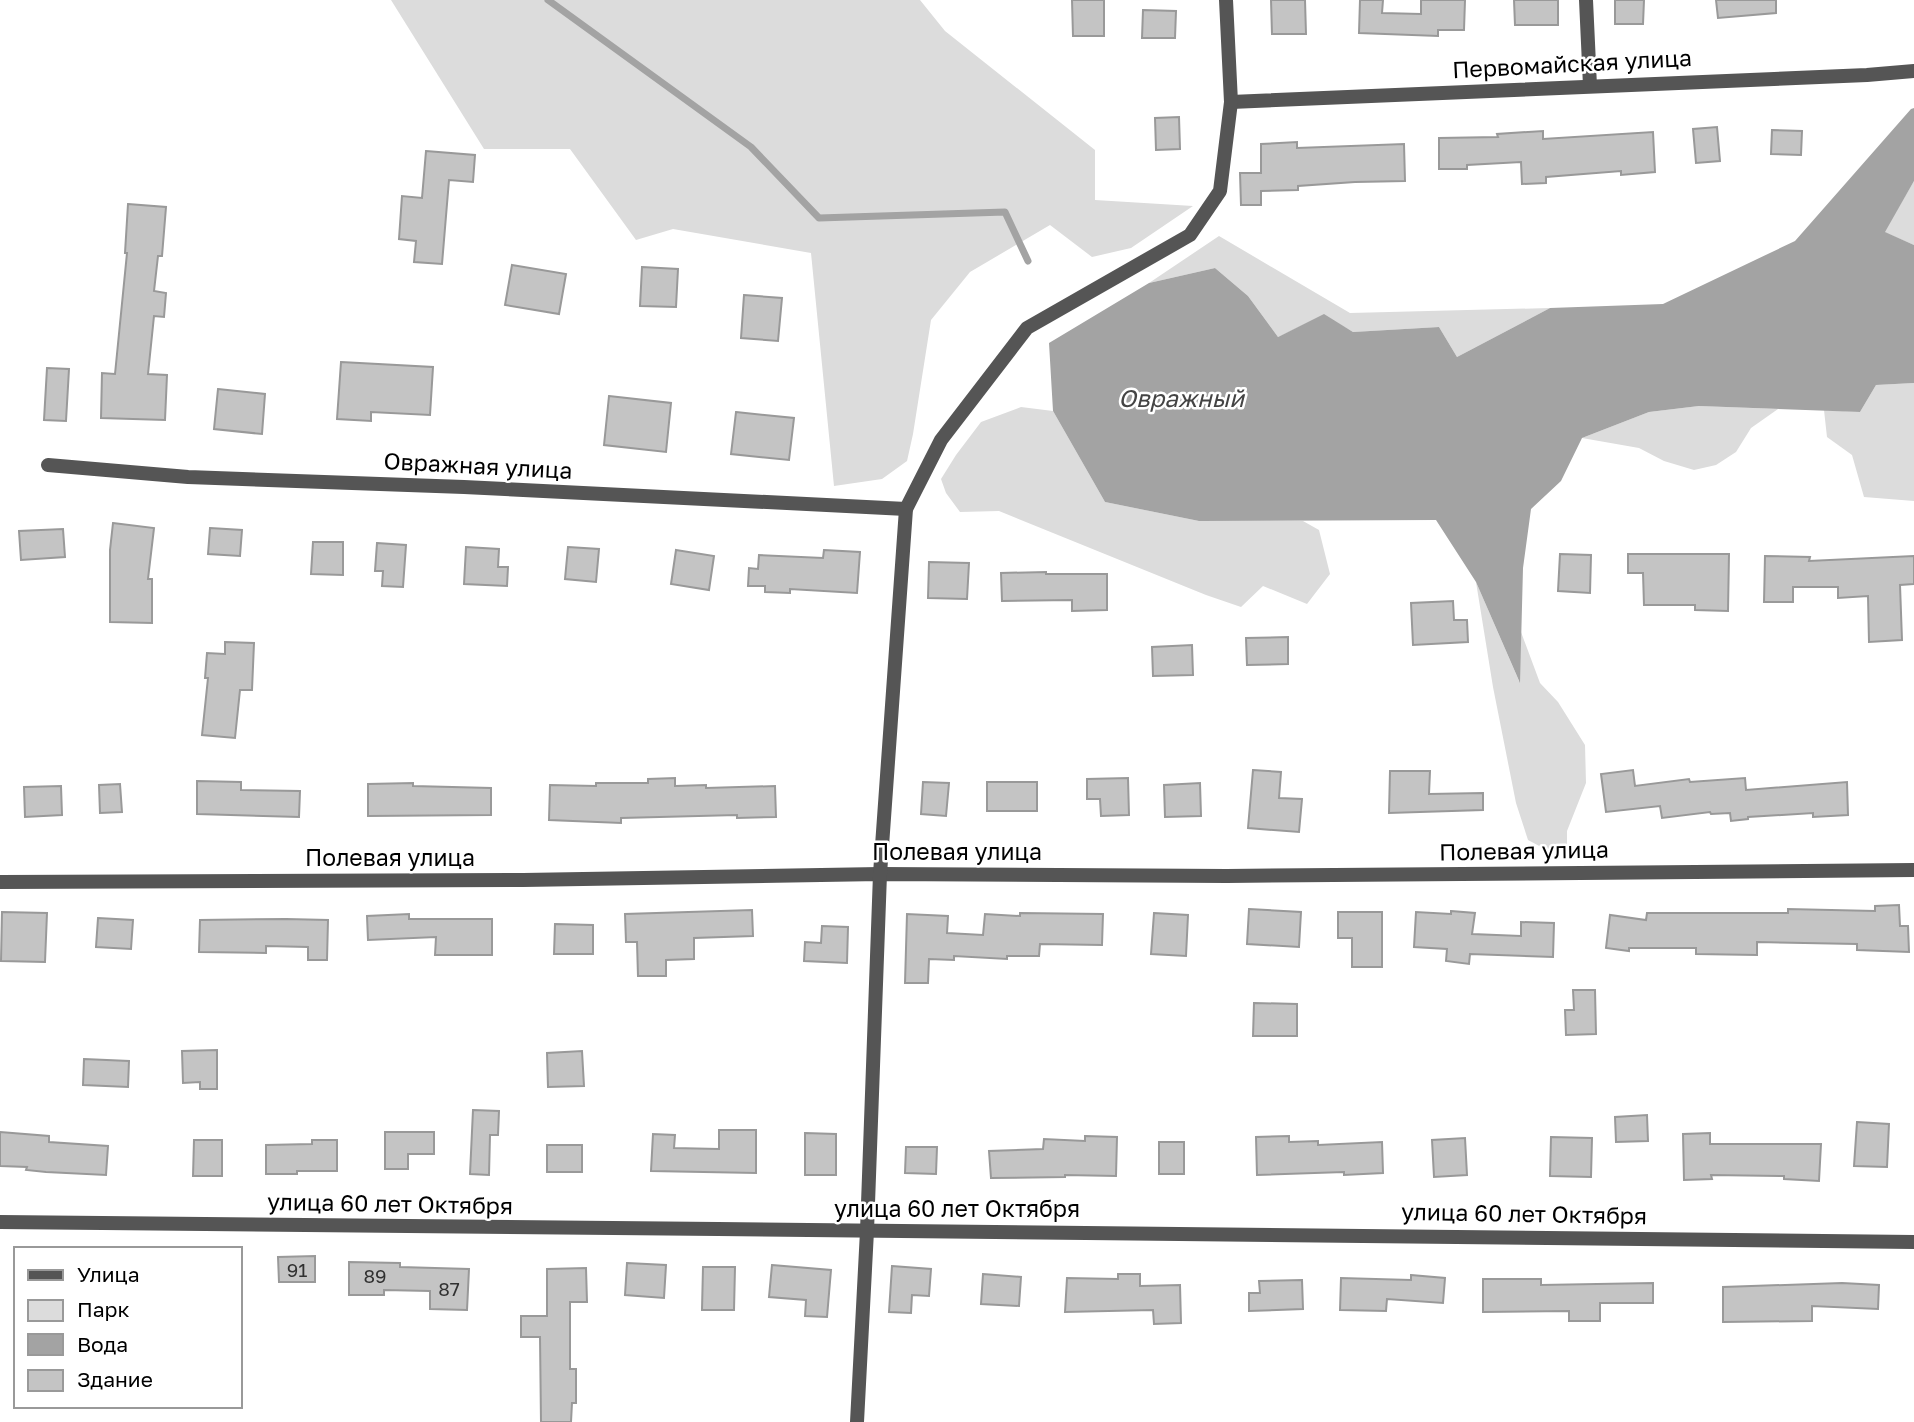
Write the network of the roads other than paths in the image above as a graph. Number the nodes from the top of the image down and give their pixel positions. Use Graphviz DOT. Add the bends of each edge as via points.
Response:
graph roads {
  1 [pos="1226,0"];
  2 [pos="1586,0"];
  3 [pos="1914,71"];
  4 [pos="1590,86"];
  5 [pos="1231,102"];
  6 [pos="48,465"];
  7 [pos="906,509"];
  8 [pos="1914,870"];
  9 [pos="880,874"];
  10 [pos="0,882"];
  11 [pos="0,1222"];
  12 [pos="867,1231"];
  13 [pos="1914,1242"];
  14 [pos="857,1422"];
  1 -- 5 [label="street"];
  2 -- 4 [label="street"];
  3 -- 4 [label="street, Первомайская улица"];
  4 -- 5 [label="street, Первомайская улица"];
  5 -- 7 [label="street" via="1220,191 1190,235 1027,328 941,440"];
  6 -- 7 [label="street, Овражная улица" via="188,477"];
  7 -- 9 [label="street"];
  8 -- 9 [label="street, Полевая улица"];
  9 -- 10 [label="street, Полевая улица"];
  9 -- 12 [label="street"];
  11 -- 12 [label="street, улица 60 лет Октября"];
  12 -- 13 [label="street, улица 60 лет Октября"];
  12 -- 14 [label="street"];
}
